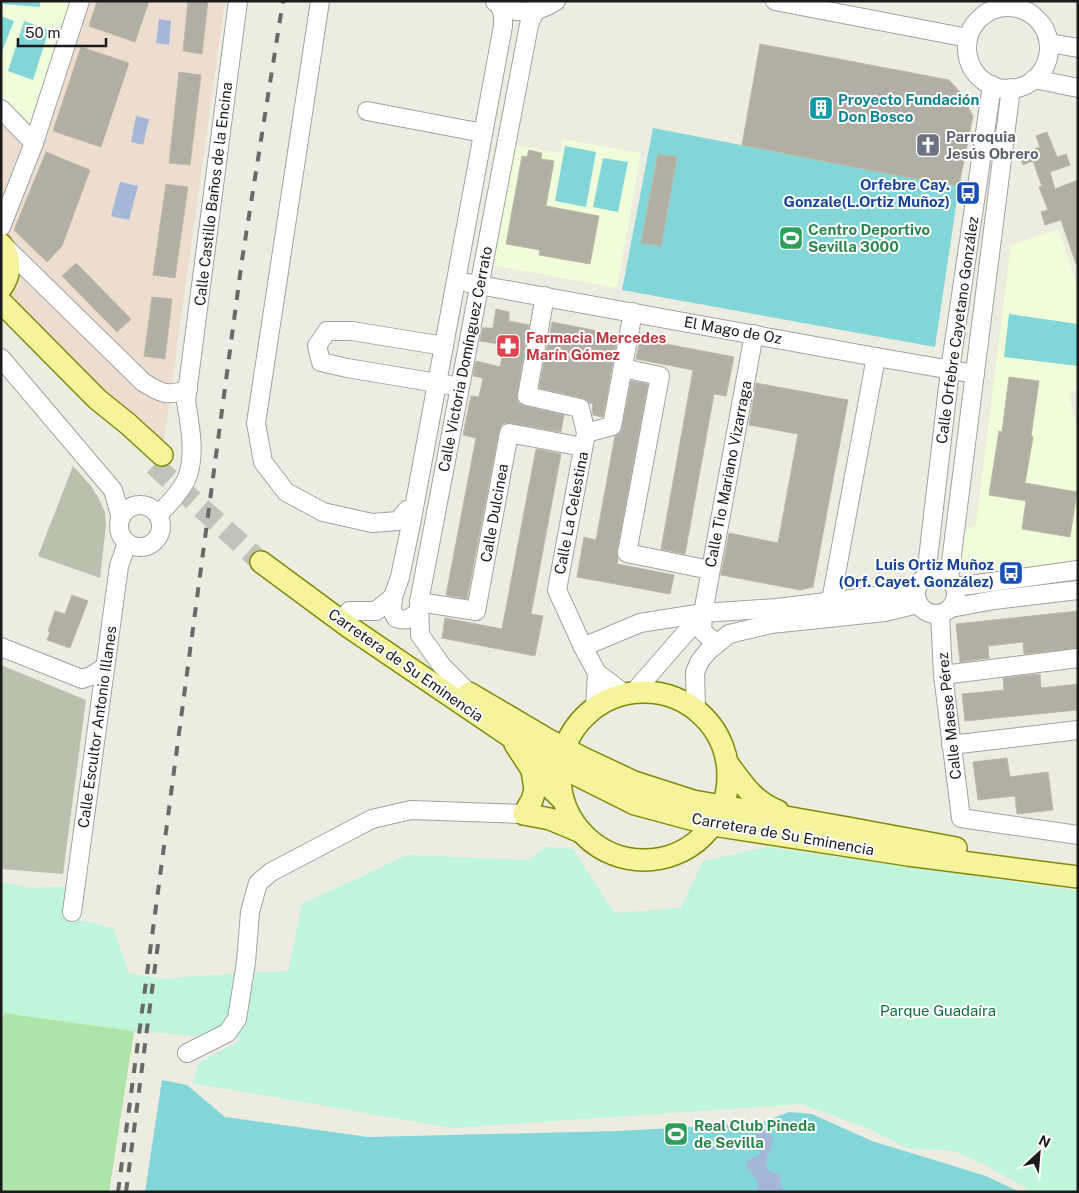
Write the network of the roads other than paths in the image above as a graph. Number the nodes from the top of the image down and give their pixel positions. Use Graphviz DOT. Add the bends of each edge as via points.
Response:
graph roads {
  1 [pos="80,1"];
  2 [pos="238,1"];
  3 [pos="320,1"];
  4 [pos="556,1"];
  5 [pos="775,1"];
  6 [pos="497,3"];
  7 [pos="1004,4"];
  8 [pos="1026,6"];
  9 [pos="842,7"];
  10 [pos="536,11"];
  11 [pos="968,38"];
  12 [pos="1049,43"];
  13 [pos="1078,48"];
  14 [pos="1034,79"];
  15 [pos="992,85"];
  16 [pos="1012,88"];
  17 [pos="1078,88"];
  18 [pos="1,109"];
  19 [pos="367,111"];
  20 [pos="483,134"];
  21 [pos="34,143"];
  22 [pos="1,227"];
  23 [pos="1,243"];
  24 [pos="456,281"];
  25 [pos="480,285"];
  26 [pos="1,288"];
  27 [pos="545,296"];
  28 [pos="1,302"];
  29 [pos="634,312"];
  30 [pos="754,334"];
  31 [pos="444,346"];
  32 [pos="876,357"];
  33 [pos="1,358"];
  34 [pos="623,368"];
  35 [pos="950,370"];
  36 [pos="976,374"];
  37 [pos="437,382"];
  38 [pos="460,387"];
  39 [pos="188,388"];
  40 [pos="585,440"];
  41 [pos="158,460"];
  42 [pos="407,510"];
  43 [pos="158,515"];
  44 [pos="121,518"];
  45 [pos="127,543"];
  46 [pos="710,570"];
  47 [pos="1078,570"];
  48 [pos="952,583"];
  49 [pos="920,590"];
  50 [pos="1078,590"];
  51 [pos="393,597"];
  52 [pos="831,601"];
  53 [pos="419,606"];
  54 [pos="349,611"];
  55 [pos="945,611"];
  56 [pos="703,614"];
  57 [pos="716,643"];
  58 [pos="1,647"];
  59 [pos="584,648"];
  60 [pos="1078,658"];
  61 [pos="105,667"];
  62 [pos="597,673"];
  63 [pos="943,674"];
  64 [pos="469,693"];
  65 [pos="629,693"];
  66 [pos="595,706"];
  67 [pos="696,710"];
  68 [pos="1078,730"];
  69 [pos="509,735"];
  70 [pos="952,745"];
  71 [pos="564,758"];
  72 [pos="728,764"];
  73 [pos="532,770"];
  74 [pos="563,800"];
  75 [pos="524,814"];
  76 [pos="717,815"];
  77 [pos="799,820"];
  78 [pos="1078,820"];
  79 [pos="744,830"];
  80 [pos="581,832"];
  81 [pos="1070,834"];
  82 [pos="689,848"];
  83 [pos="1078,876"];
  84 [pos="72,912"];
  85 [pos="188,1053"];
  1 -- 21 [label="street"];
  2 -- 39 [label="street, Calle Castillo Baños de la Encina"];
  3 -- 42 [label="street" via="256,423 263,462 286,492 323,512 372,523 398,521"];
  4 -- 10 [label="street"];
  5 -- 9 [label="street"];
  6 -- 10 [label="street" via="514,11"];
  6 -- 20 [label="street, Calle Victoria Domínguez Cerrato" via="503,14 503,26"];
  7 -- 8 [label="street"];
  7 -- 11 [label="street" via="981,17"];
  8 -- 12 [label="street" via="1045,30"];
  9 -- 11 [label="street"];
  10 -- 25 [label="street, Calle Victoria Domínguez Cerrato" via="529,25"];
  11 -- 15 [label="street" via="967,50 975,72"];
  12 -- 13 [label="street"];
  12 -- 14 [label="street" via="1046,63"];
  14 -- 16 [label="street"];
  14 -- 17 [label="street"];
  15 -- 16 [label="street"];
  15 -- 35 [label="street, Calle Orfebre Cayetano González"];
  16 -- 36 [label="street, Calle Orfebre Cayetano González"];
  18 -- 21 [label="street"];
  19 -- 20 [label="street"];
  20 -- 24 [label="street, Calle Victoria Domínguez Cerrato"];
  21 -- 22 [label="street"];
  23 -- 26 [label="main road" via="9,264 7,278"];
  23 -- 39 [label="street" via="143,382 159,393 178,393"];
  24 -- 25 [label="street, El Mago de Oz"];
  24 -- 31 [label="street, Calle Victoria Domínguez Cerrato"];
  25 -- 27 [label="street, El Mago de Oz"];
  25 -- 38 [label="street, Calle Victoria Domínguez Cerrato"];
  27 -- 29 [label="street, El Mago de Oz"];
  27 -- 40 [label="street" via="527,396 580,408"];
  28 -- 41 [label="main road" via="97,399 128,424"];
  29 -- 30 [label="street, El Mago de Oz"];
  29 -- 34 [label="street"];
  30 -- 32 [label="street, El Mago de Oz"];
  30 -- 46 [label="street, Calle Tio Mariano Vizarraga"];
  31 -- 37 [label="street, Calle Victoria Domínguez Cerrato"];
  31 -- 37 [label="street" via="352,331 327,331 317,346 321,362"];
  32 -- 35 [label="street, El Mago de Oz"];
  32 -- 52 [label="street"];
  33 -- 44 [label="street" via="113,490"];
  34 -- 40 [label="street" via="612,426"];
  34 -- 46 [label="street" via="660,376 626,554"];
  35 -- 36 [label="street, El Mago de Oz"];
  35 -- 49 [label="street, Calle Orfebre Cayetano González"];
  36 -- 48 [label="street, Calle Orfebre Cayetano González"];
  37 -- 38 [label="street"];
  37 -- 51 [label="street, Calle Victoria Domínguez Cerrato" via="411,524"];
  38 -- 53 [label="street, Calle Victoria Domínguez Cerrato"];
  39 -- 43 [label="street, Calle Castillo Baños de la Encina" via="186,401 192,456 187,480"];
  40 -- 53 [label="street, Calle Dulcinea" via="509,433 476,611"];
  40 -- 59 [label="street, Calle La Celestina" via="557,590"];
  43 -- 44 [label="street" via="144,505 137,505"];
  43 -- 45 [label="street" via="161,531 153,543 140,547"];
  44 -- 45 [label="street" via="120,531"];
  45 -- 61 [label="street, Calle Escultor Antonio Illanes" via="119,566"];
  46 -- 56 [label="street, Calle Tio Mariano Vizarraga"];
  47 -- 48 [label="street"];
  48 -- 49 [label="street" via="935,574"];
  48 -- 55 [label="street" via="955,602"];
  49 -- 52 [label="street"];
  49 -- 55 [label="street" via="922,609 933,614"];
  49 -- 57 [label="street" via="886,612 771,624 729,634"];
  50 -- 55 [label="street" via="994,600"];
  51 -- 53 [label="street" via="392,610 401,620 409,620"];
  51 -- 54 [label="street" via="376,611"];
  52 -- 56 [label="street"];
  53 -- 64 [label="street, Calle Victoria Domínguez Cerrato" via="420,635 442,666"];
  54 -- 64 [label="main road, Carretera de Su Eminencia"];
  54 -- 69 [label="main road, Carretera de Su Eminencia" via="264,556 349,627"];
  55 -- 63 [label="street, Calle Maese Pérez"];
  56 -- 57 [label="street" via="702,631"];
  56 -- 59 [label="street" via="640,623"];
  56 -- 65 [label="street"];
  57 -- 67 [label="street" via="695,672"];
  58 -- 61 [label="street" via="82,679"];
  59 -- 62 [label="street, Calle La Celestina"];
  60 -- 63 [label="street"];
  61 -- 84 [label="street, Calle Escultor Antonio Illanes"];
  62 -- 65 [label="street"];
  62 -- 66 [label="street"];
  63 -- 70 [label="street, Calle Maese Pérez"];
  64 -- 71 [label="main road, Carretera de Su Eminencia"];
  65 -- 66 [label="main road"];
  65 -- 67 [label="main road" via="656,692 677,698"];
  66 -- 71 [label="main road" via="569,736"];
  67 -- 72 [label="main road" via="712,725"];
  68 -- 70 [label="street"];
  69 -- 71 [label="main road, Carretera de Su Eminencia" via="539,756"];
  69 -- 73 [label="main road"];
  70 -- 81 [label="street, Calle Maese Pérez" via="961,818"];
  71 -- 74 [label="main road" via="559,777"];
  71 -- 76 [label="main road, Carretera de Su Eminencia" via="583,758 634,782 692,801"];
  72 -- 76 [label="main road" via="728,789"];
  72 -- 77 [label="main road" via="754,798 768,808"];
  73 -- 74 [label="main road"];
  73 -- 75 [label="main road" via="535,790"];
  74 -- 75 [label="main road"];
  74 -- 80 [label="main road"];
  75 -- 80 [label="main road" via="550,819"];
  75 -- 85 [label="street" via="411,810 372,819 271,872 258,883 250,912 237,1020 227,1033"];
  76 -- 77 [label="main road, Carretera de Su Eminencia"];
  76 -- 79 [label="main road, Carretera de Su Eminencia"];
  76 -- 82 [label="main road" via="707,833"];
  77 -- 83 [label="main road, Carretera de Su Eminencia" via="1018,859"];
  78 -- 81 [label="street"];
  79 -- 82 [label="main road"];
  79 -- 83 [label="main road, Carretera de Su Eminencia"];
  80 -- 82 [label="main road" via="599,847 620,857 644,860 667,857"];
}
